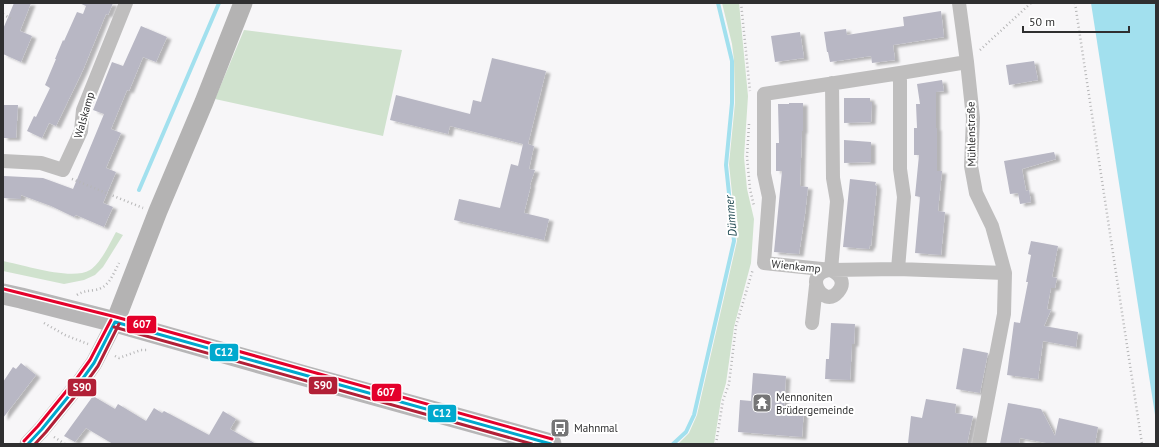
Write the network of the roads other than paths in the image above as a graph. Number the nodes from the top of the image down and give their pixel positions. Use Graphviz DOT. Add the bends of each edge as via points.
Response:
graph roads {
  1 [pos="126,3"];
  2 [pos="243,3"];
  3 [pos="959,3"];
  4 [pos="967,62"];
  5 [pos="900,73"];
  6 [pos="832,83"];
  7 [pos="3,161"];
  8 [pos="898,269"];
  9 [pos="831,270"];
  10 [pos="1005,273"];
  11 [pos="816,286"];
  12 [pos="3,294"];
  13 [pos="115,322"];
  14 [pos="812,323"];
  15 [pos="28,444"];
  16 [pos="551,444"];
  17 [pos="979,444"];
  1 -- 7 [label="street, Walskamp" via="83,110 81,131 63,170 40,162"];
  2 -- 13 [label="main road"];
  3 -- 4 [label="street"];
  4 -- 5 [label="street, Wienkamp"];
  4 -- 10 [label="street, Mühlenstraße" via="973,118 971,166 976,193 992,226"];
  5 -- 6 [label="street, Wienkamp"];
  5 -- 8 [label="street" via="900,169 904,196"];
  6 -- 9 [label="street, Wienkamp" via="834,178 837,201"];
  6 -- 9 [label="street, Wienkamp" via="764,94 764,174 769,197 764,263"];
  8 -- 9 [label="street"];
  8 -- 10 [label="street"];
  9 -- 11 [label="street" via="826,270 818,276"];
  9 -- 11 [label="street" via="842,280 840,290 832,296 826,296"];
  10 -- 17 [label="street, Mühlenstraße" via="1004,314"];
  11 -- 14 [label="street, Wienkamp"];
  12 -- 13 [label="main road"];
  13 -- 15 [label="street" via="94,363"];
  13 -- 16 [label="main road"];
}
